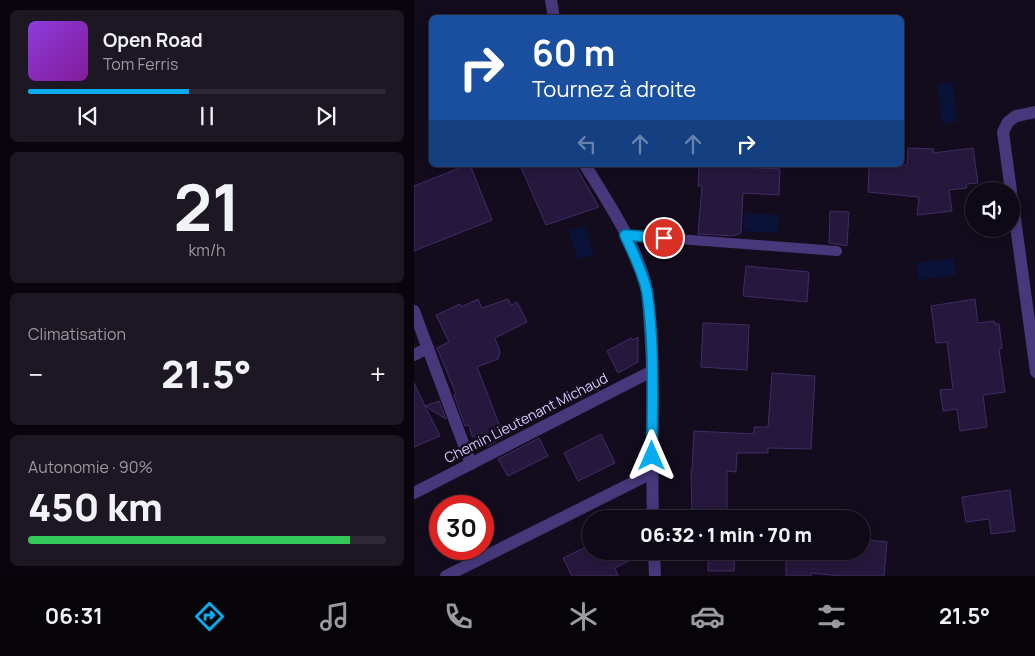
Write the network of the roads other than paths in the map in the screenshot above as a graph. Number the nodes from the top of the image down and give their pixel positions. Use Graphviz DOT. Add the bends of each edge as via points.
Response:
graph roads {
  1 [pos="551,0"];
  2 [pos="554,15"];
  3 [pos="1035,112"];
  4 [pos="586,167"];
  5 [pos="1010,182"];
  6 [pos="625,235"];
  7 [pos="1017,237"];
  8 [pos="837,251"];
  9 [pos="414,311"];
  10 [pos="428,348"];
  11 [pos="414,355"];
  12 [pos="652,371"];
  13 [pos="1035,372"];
  14 [pos="471,464"];
  15 [pos="652,474"];
  16 [pos="414,492"];
  17 [pos="653,510"];
  18 [pos="654,560"];
  19 [pos="446,576"];
  20 [pos="655,576"];
  1 -- 2 [label="street"];
  3 -- 5 [label="street" via="1016,116 1003,132"];
  4 -- 6 [label="street"];
  6 -- 8 [label="lane"];
  6 -- 12 [label="street" via="640,267 646,291"];
  7 -- 13 [label="street"];
  9 -- 10 [label="street"];
  10 -- 11 [label="street"];
  10 -- 14 [label="street"];
  12 -- 14 [label="street, Chemin Lieutenant Michaud"];
  12 -- 15 [label="street"];
  14 -- 16 [label="street, Chemin Lieutenant Michaud"];
  15 -- 17 [label="street"];
  15 -- 19 [label="street"];
  18 -- 20 [label="street"];
}
